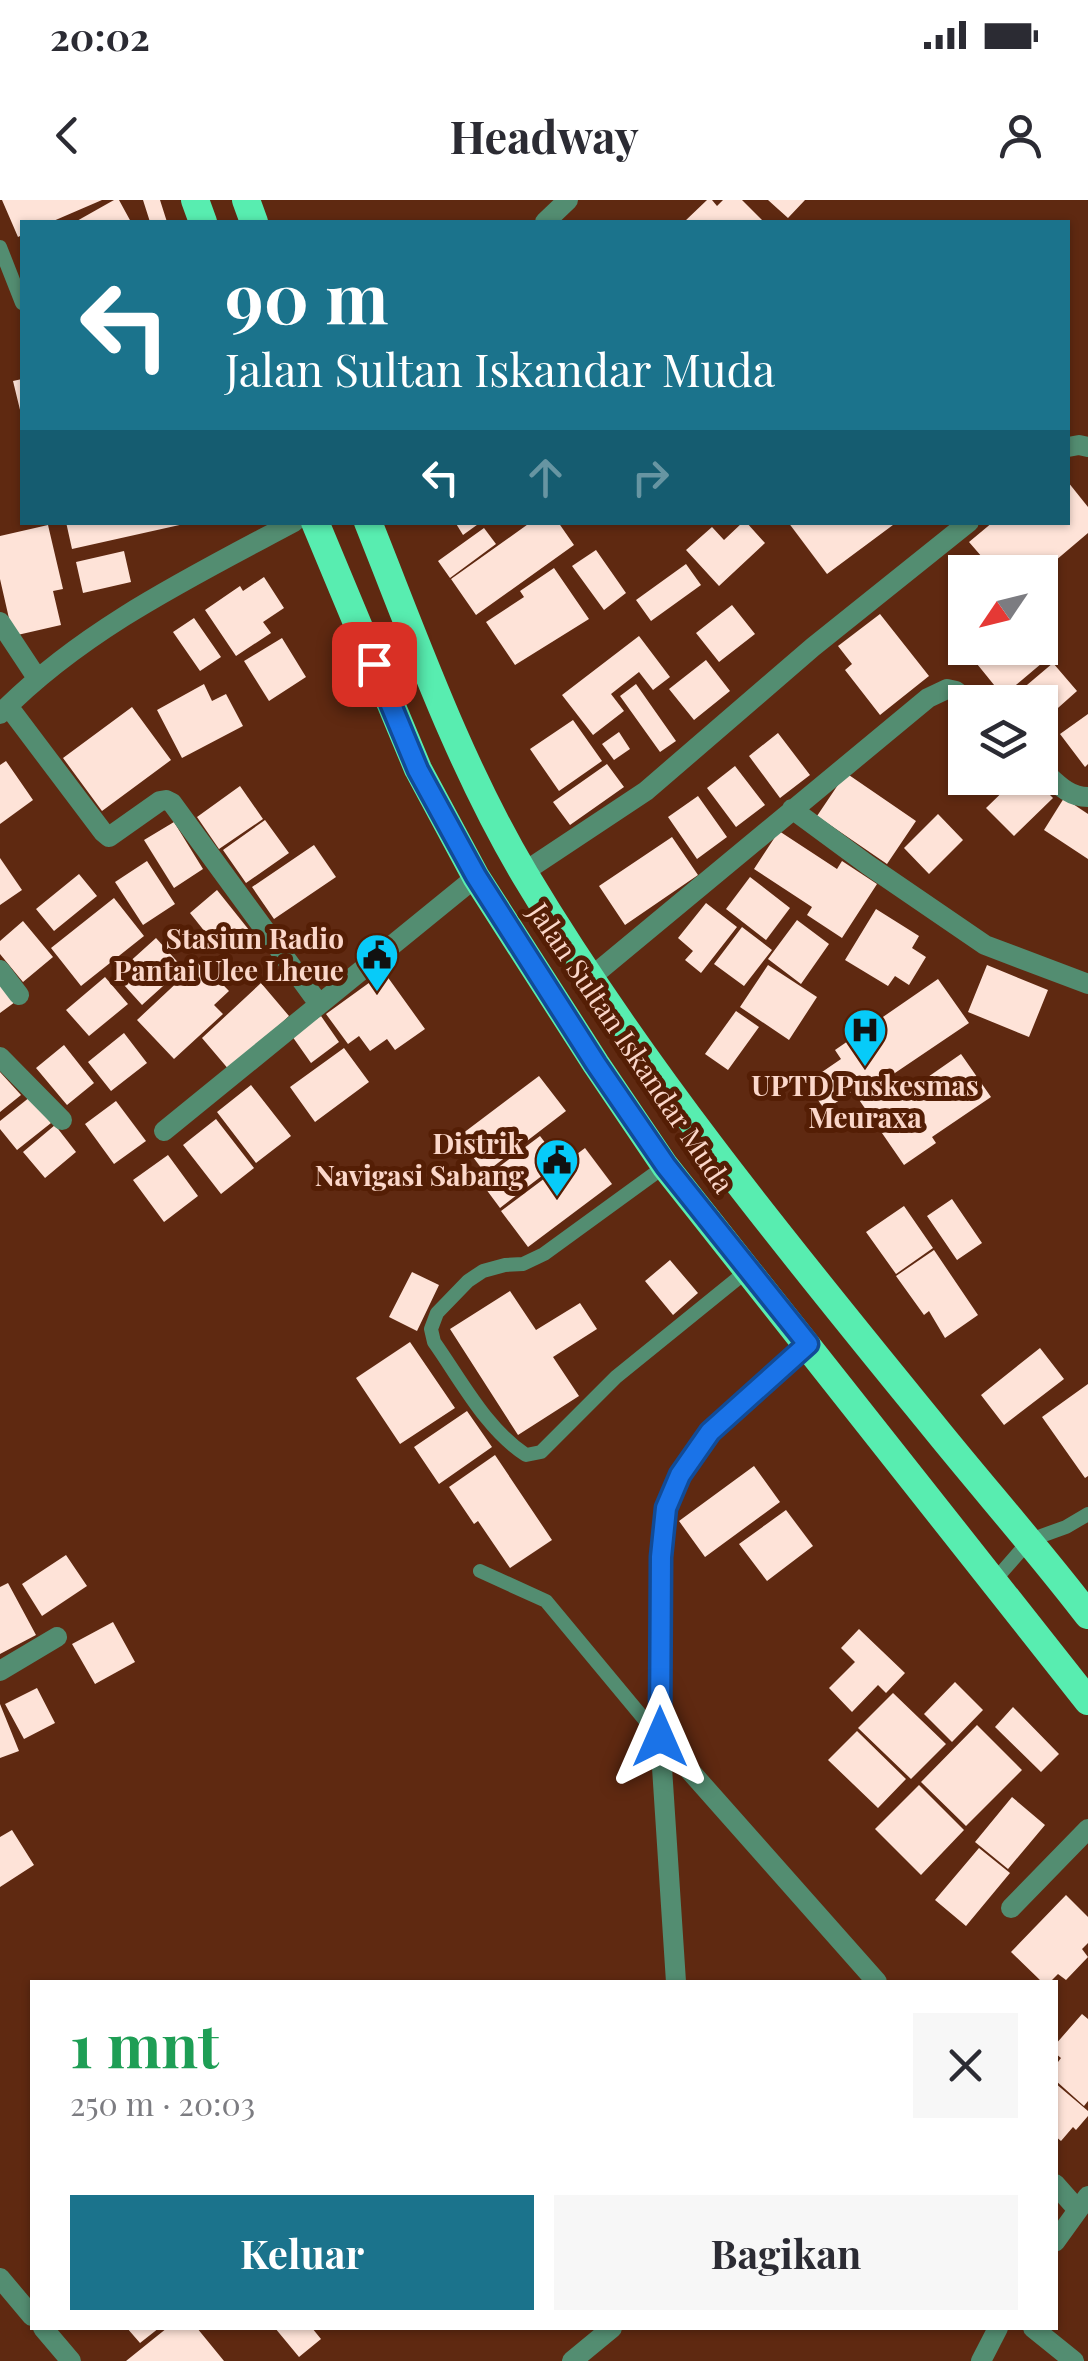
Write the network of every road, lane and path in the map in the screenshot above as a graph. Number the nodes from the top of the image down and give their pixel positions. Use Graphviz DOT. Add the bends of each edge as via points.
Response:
graph roads {
  1 [pos="568,200"];
  2 [pos="547,220"];
  3 [pos="0,247"];
  4 [pos="20,298"];
  5 [pos="288,525"];
  6 [pos="316,525"];
  7 [pos="369,525"];
  8 [pos="965,525"];
  9 [pos="0,622"];
  10 [pos="37,678"];
  11 [pos="948,690"];
  12 [pos="4,710"];
  13 [pos="1058,784"];
  14 [pos="1088,798"];
  15 [pos="792,809"];
  16 [pos="524,872"];
  17 [pos="476,876"];
  18 [pos="0,970"];
  19 [pos="590,978"];
  20 [pos="1088,984"];
  21 [pos="19,995"];
  22 [pos="320,1004"];
  23 [pos="0,1057"];
  24 [pos="62,1120"];
  25 [pos="164,1131"];
  26 [pos="666,1166"];
  27 [pos="748,1270"];
  28 [pos="808,1344"];
  29 [pos="1088,1514"];
  30 [pos="1030,1540"];
  31 [pos="480,1571"];
  32 [pos="994,1581"];
  33 [pos="1088,1615"];
  34 [pos="57,1637"];
  35 [pos="0,1670"];
  36 [pos="1088,1700"];
  37 [pos="660,1737"];
  38 [pos="1088,1830"];
  39 [pos="1011,1908"];
  40 [pos="676,1980"];
  41 [pos="875,1980"];
  42 [pos="1058,2186"];
  43 [pos="1083,2203"];
  44 [pos="1058,2238"];
  45 [pos="0,2278"];
  46 [pos="30,2314"];
  47 [pos="44,2330"];
  48 [pos="610,2330"];
  49 [pos="997,2330"];
  50 [pos="1035,2330"];
  51 [pos="71,2361"];
  52 [pos="572,2361"];
  53 [pos="981,2361"];
  54 [pos="1074,2361"];
  1 -- 2 [label="street"];
  3 -- 4 [label="lane"];
  5 -- 10 [label="street" via="156,596"];
  6 -- 17 [label="highway, Jalan Sultan Iskandar Muda" via="418,770"];
  7 -- 16 [label="highway, Jalan Sultan Iskandar Muda" via="459,750"];
  8 -- 16 [label="street" via="646,791"];
  9 -- 10 [label="street"];
  10 -- 12 [label="street"];
  11 -- 15 [label="street" via="936,692"];
  12 -- 22 [label="street" via="109,837 160,801 172,803"];
  13 -- 14 [label="street"];
  15 -- 19 [label="street"];
  15 -- 20 [label="street" via="984,946"];
  16 -- 19 [label="highway, Jalan Sultan Iskandar Muda"];
  17 -- 22 [label="street"];
  17 -- 26 [label="highway, Jalan Sultan Iskandar Muda"];
  18 -- 21 [label="street"];
  19 -- 30 [label="highway, Jalan Sultan Iskandar Muda" via="700,1134"];
  22 -- 25 [label="street"];
  23 -- 24 [label="street"];
  26 -- 27 [label="highway, Jalan Sultan Iskandar Muda"];
  26 -- 27 [label="lane" via="544,1254 483,1271 436,1313 434,1342 494,1426 526,1456 541,1452 616,1377"];
  27 -- 28 [label="highway, Jalan Sultan Iskandar Muda"];
  28 -- 32 [label="highway, Jalan Sultan Iskandar Muda"];
  28 -- 37 [label="street" via="710,1432 666,1508"];
  29 -- 30 [label="lane"];
  30 -- 32 [label="lane"];
  30 -- 33 [label="highway, Jalan Sultan Iskandar Muda"];
  31 -- 37 [label="lane" via="546,1601"];
  32 -- 36 [label="highway, Jalan Sultan Iskandar Muda"];
  34 -- 35 [label="street"];
  37 -- 40 [label="street"];
  37 -- 41 [label="street"];
  38 -- 39 [label="street"];
  42 -- 43 [label="street"];
  43 -- 44 [label="street"];
  45 -- 46 [label="street"];
  47 -- 51 [label="street"];
  48 -- 52 [label="street"];
  49 -- 53 [label="street"];
  50 -- 54 [label="street"];
}
